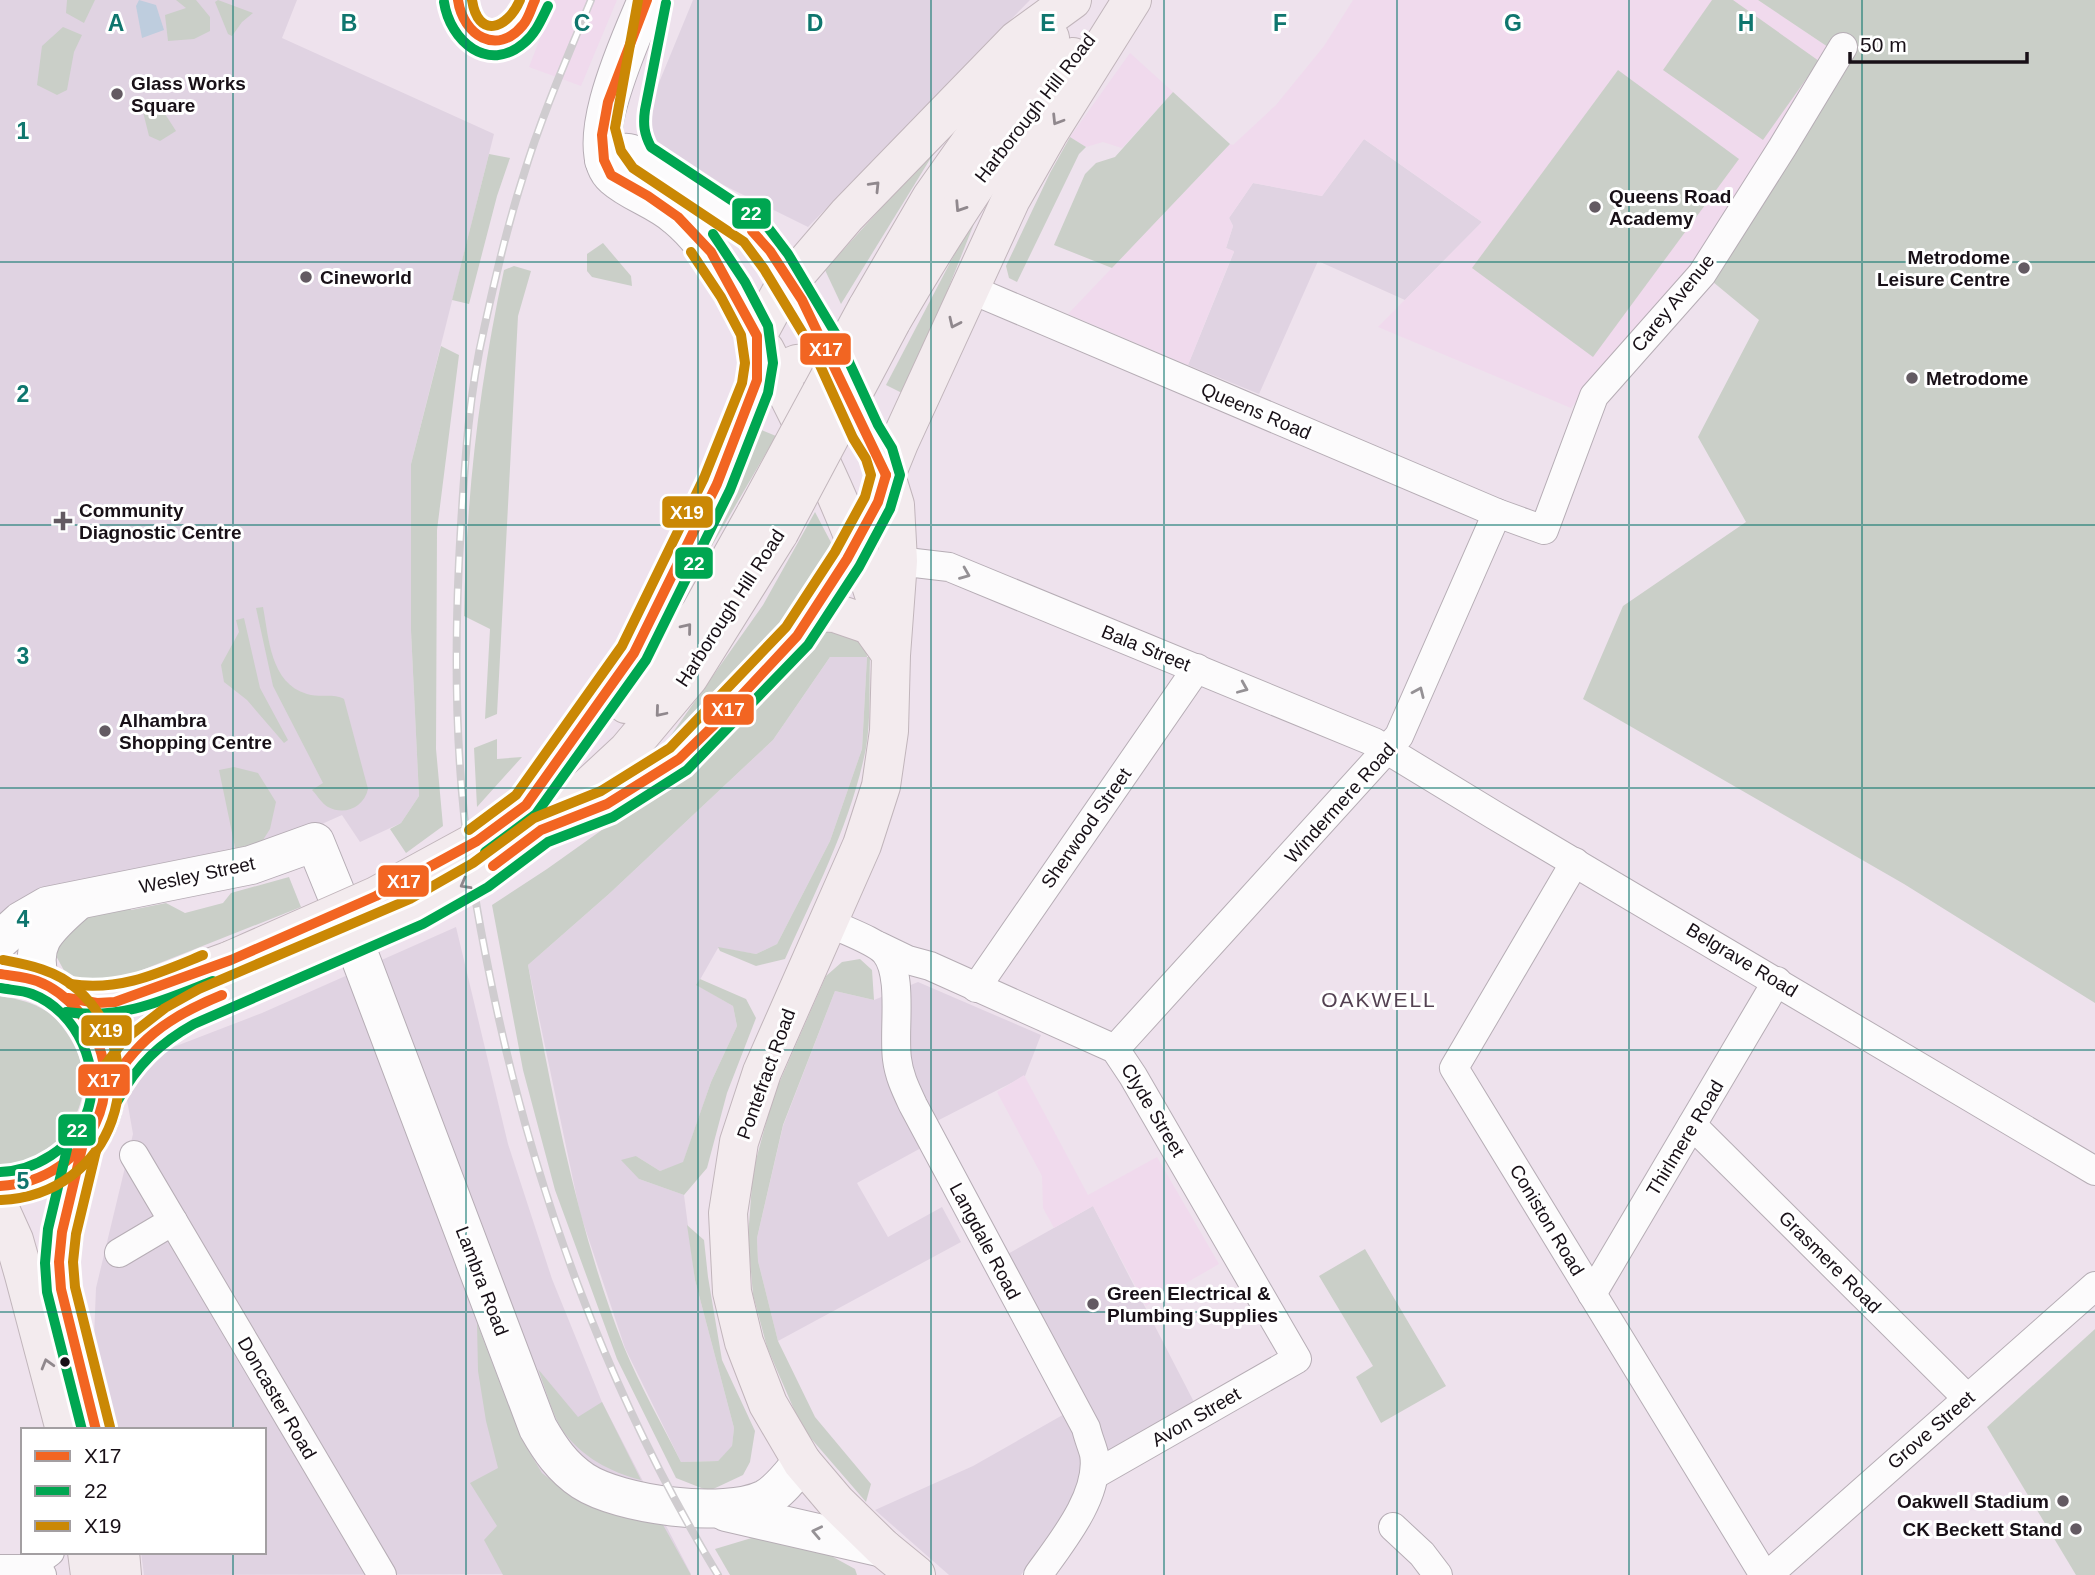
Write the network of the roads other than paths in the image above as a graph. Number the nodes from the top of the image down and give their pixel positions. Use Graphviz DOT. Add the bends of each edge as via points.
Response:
graph roads {
  1 [pos="650,0"];
  2 [pos="1072,0"];
  3 [pos="1081,0"];
  4 [pos="1123,0"];
  5 [pos="1132,0"];
  6 [pos="1843,47"];
  7 [pos="622,159"];
  8 [pos="743,225"];
  9 [pos="829,237"];
  10 [pos="724,274"];
  11 [pos="790,282"];
  12 [pos="970,289"];
  13 [pos="879,315"];
  14 [pos="757,336"];
  15 [pos="840,372"];
  16 [pos="767,376"];
  17 [pos="888,457"];
  18 [pos="823,466"];
  19 [pos="1497,513"];
  20 [pos="1544,530"];
  21 [pos="856,542"];
  22 [pos="898,561"];
  23 [pos="813,612"];
  24 [pos="887,641"];
  25 [pos="1197,668"];
  26 [pos="1388,752"];
  27 [pos="533,818"];
  28 [pos="315,842"];
  29 [pos="1576,862"];
  30 [pos="77,900"];
  31 [pos="828,922"];
  32 [pos="0,940"];
  33 [pos="879,946"];
  34 [pos="0,974"];
  35 [pos="233,975"];
  36 [pos="1777,981"];
  37 [pos="976,988"];
  38 [pos="54,989"];
  39 [pos="1115,1049"];
  40 [pos="106,1093"];
  41 [pos="1692,1125"];
  42 [pos="82,1147"];
  43 [pos="134,1155"];
  44 [pos="2095,1171"];
  45 [pos="0,1186"];
  46 [pos="0,1209"];
  47 [pos="173,1222"];
  48 [pos="119,1253"];
  49 [pos="2095,1286"];
  50 [pos="1592,1294"];
  51 [pos="1297,1359"];
  52 [pos="1967,1398"];
  53 [pos="64,1428"];
  54 [pos="96,1428"];
  55 [pos="802,1462"];
  56 [pos="1094,1475"];
  57 [pos="710,1509"];
  58 [pos="1393,1527"];
  59 [pos="883,1548"];
  60 [pos="47,1554"];
  61 [pos="87,1554"];
  62 [pos="120,1554"];
  63 [pos="23,1571"];
  64 [pos="90,1575"];
  65 [pos="122,1575"];
  66 [pos="382,1575"];
  67 [pos="916,1575"];
  68 [pos="1038,1575"];
  69 [pos="1438,1575"];
  70 [pos="1766,1575"];
  1 -- 7 [label="street" via="631,108 629,128 634,145"];
  9 -- 2 [label="highway, one-way" via="1017,40"];
  3 -- 13 [label="highway, Harborough Hill Road" via="1003,96 930,198"];
  4 -- 13 [label="highway, Harborough Hill Road, one-way" via="1004,142 939,240"];
  5 -- 12 [label="highway, one-way" via="1011,199"];
  6 -- 20 [label="street, Carey Avenue" via="1702,274 1594,396"];
  7 -- 8 [label="street" via="668,173"];
  7 -- 10 [label="street" via="611,175 678,217 711,252"];
  8 -- 9 [label="street" via="776,239"];
  8 -- 10 [label="street" via="722,242"];
  8 -- 11 [label="street"];
  9 -- 11 [label="highway"];
  10 -- 14 [label="street"];
  11 -- 14 [label="highway"];
  11 -- 15 [label="street"];
  12 -- 17 [label="highway, one-way"];
  12 -- 19 [label="street, Queens Road"];
  13 -- 27 [label="highway, Harborough Hill Road, bridge" via="689,677 627,751"];
  14 -- 16 [label="highway"];
  15 -- 16 [label="highway" via="820,362 797,364"];
  15 -- 17 [label="highway, Pontefract Road" via="866,432"];
  16 -- 18 [label="highway, Pontefract Road"];
  16 -- 27 [label="highway" via="634,653"];
  17 -- 18 [label="highway"];
  17 -- 21 [label="highway" via="878,502"];
  17 -- 22 [label="highway, Pontefract Road"];
  18 -- 21 [label="highway, Pontefract Road"];
  19 -- 20 [label="street, Queens Road"];
  26 -- 19 [label="street, Windermere Road, one-way" via="1399,737"];
  21 -- 23 [label="highway"];
  21 -- 24 [label="highway, Pontefract Road"];
  22 -- 24 [label="highway, Pontefract Road"];
  22 -- 25 [label="street, Bala Street, one-way" via="949,567"];
  23 -- 24 [label="highway" via="835,613 870,625"];
  23 -- 27 [label="highway" via="797,636 679,759 607,804"];
  24 -- 31 [label="highway, Pontefract Road" via="889,731 881,786 862,845"];
  25 -- 26 [label="street, Bala Street, one-way" via="1374,742"];
  25 -- 37 [label="street, Sherwood Street"];
  26 -- 29 [label="street, Belgrave Road"];
  26 -- 39 [label="street, Windermere Road"];
  27 -- 35 [label="highway, Harborough Hill Road, bridge" via="477,841"];
  28 -- 30 [label="street, Wesley Street" via="251,865"];
  28 -- 57 [label="street, Lambra Road" via="538,1428 555,1457 583,1481 618,1497"];
  29 -- 36 [label="street, Belgrave Road"];
  29 -- 50 [label="street, Coniston Road" via="1454,1069"];
  30 -- 32 [label="street, Wesley Street" via="47,906"];
  30 -- 38 [label="street" via="44,932 35,963"];
  31 -- 33 [label="street"];
  31 -- 55 [label="highway, Pontefract Road" via="762,1072 739,1142 728,1213 732,1292 744,1342 768,1404"];
  33 -- 37 [label="street, Clyde Street"];
  33 -- 56 [label="street, Langdale Road" via="893,971 900,1075 1086,1428"];
  34 -- 38 [label="highway, Harborough Hill Road" via="14,974"];
  35 -- 38 [label="highway, Harborough Hill Road" via="115,1002 97,1003"];
  35 -- 40 [label="highway, Harborough Hill Road" via="204,1002 152,1032 127,1056"];
  36 -- 41 [label="street, Thirlmere Road"];
  36 -- 44 [label="street, Belgrave Road"];
  37 -- 39 [label="street, Clyde Street"];
  38 -- 40 [label="highway" via="86,1017 99,1041"];
  39 -- 51 [label="street, Clyde Street"];
  40 -- 42 [label="highway" via="98,1122"];
  41 -- 50 [label="street, Thirlmere Road"];
  41 -- 52 [label="street, Grasmere Road"];
  42 -- 45 [label="highway" via="61,1167 36,1180"];
  42 -- 54 [label="highway" via="59,1262 61,1289"];
  43 -- 47 [label="street, Doncaster Road"];
  53 -- 46 [label="highway, one-way" via="14,1240"];
  47 -- 48 [label="street"];
  47 -- 66 [label="street, Doncaster Road"];
  49 -- 52 [label="street, Grove Street"];
  50 -- 70 [label="street, Coniston Road"];
  51 -- 56 [label="street, Avon Street"];
  52 -- 70 [label="street, Grove Street"];
  55 -- 57 [label="street, Lambra Road" via="765,1499 747,1506"];
  55 -- 59 [label="highway, Pontefract Road"];
  56 -- 68 [label="street, Langdale Road" via="1085,1505"];
  59 -- 57 [label="street, one-way"];
  58 -- 69 [label="street"];
  59 -- 67 [label="highway, Pontefract Road"];
  60 -- 63 [label="street"];
  61 -- 64 [label="highway"];
  62 -- 65 [label="highway"];
}
